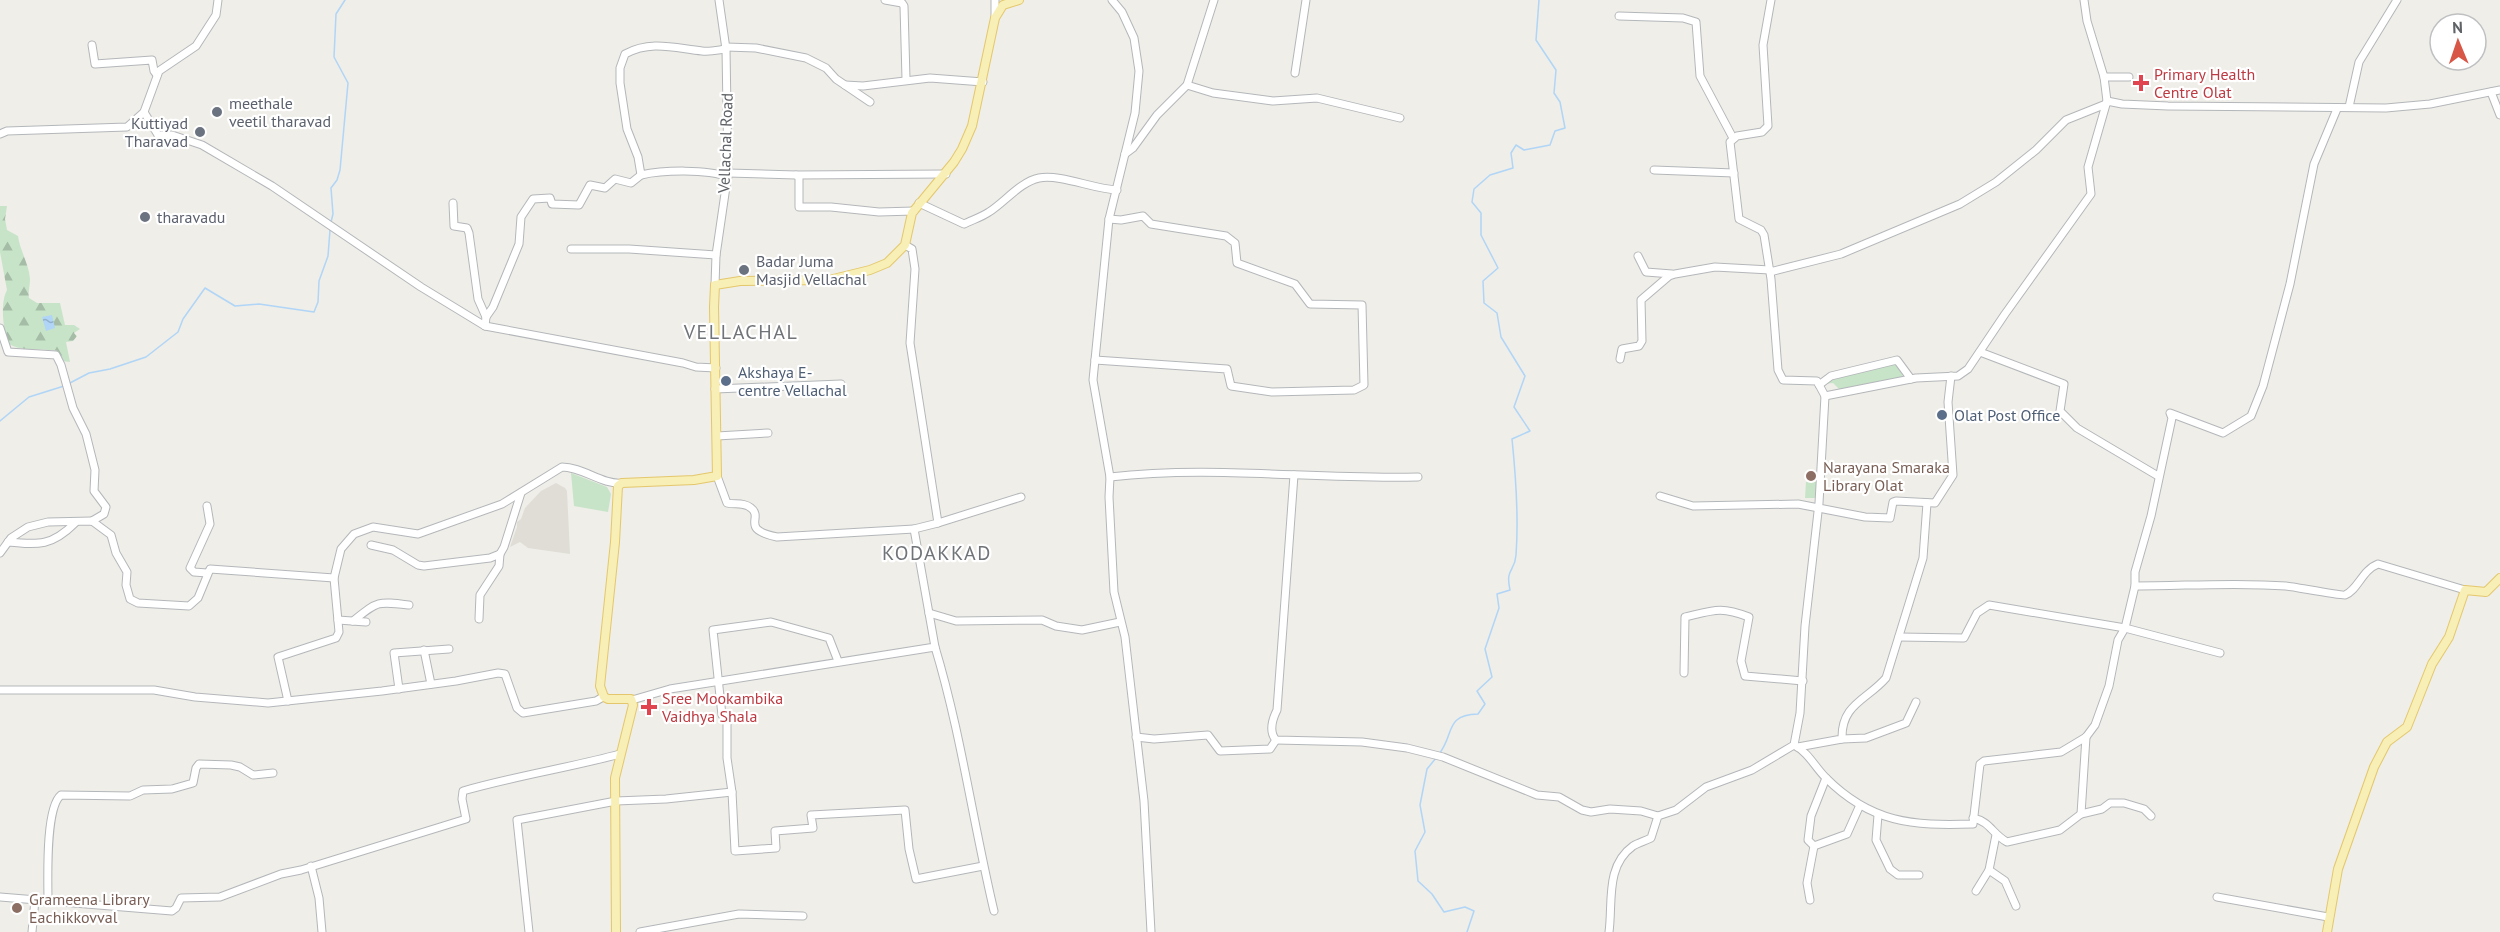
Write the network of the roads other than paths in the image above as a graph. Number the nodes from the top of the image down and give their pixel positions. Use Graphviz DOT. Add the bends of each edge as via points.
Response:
graph roads {
  1 [pos="218,0"];
  2 [pos="719,0"];
  3 [pos="885,0"];
  4 [pos="995,0"];
  5 [pos="1018,0"];
  6 [pos="1112,0"];
  7 [pos="1215,0"];
  8 [pos="1306,0"];
  9 [pos="1771,0"];
  10 [pos="2084,0"];
  11 [pos="2397,0"];
  12 [pos="1619,15"];
  13 [pos="995,18"];
  14 [pos="92,45"];
  15 [pos="726,48"];
  16 [pos="1295,73"];
  17 [pos="157,75"];
  18 [pos="2104,77"];
  19 [pos="2129,77"];
  20 [pos="906,80"];
  21 [pos="983,82"];
  22 [pos="845,85"];
  23 [pos="1187,85"];
  24 [pos="2500,90"];
  25 [pos="2491,92"];
  26 [pos="870,102"];
  27 [pos="2106,103"];
  28 [pos="2349,107"];
  29 [pos="2337,109"];
  30 [pos="144,112"];
  31 [pos="2500,115"];
  32 [pos="1400,118"];
  33 [pos="0,134"];
  34 [pos="1733,138"];
  35 [pos="1125,154"];
  36 [pos="1654,170"];
  37 [pos="1734,173"];
  38 [pos="946,174"];
  39 [pos="641,175"];
  40 [pos="728,175"];
  41 [pos="796,175"];
  42 [pos="1117,190"];
  43 [pos="453,203"];
  44 [pos="917,207"];
  45 [pos="1109,219"];
  46 [pos="905,245"];
  47 [pos="572,249"];
  48 [pos="716,255"];
  49 [pos="1638,256"];
  50 [pos="1770,271"];
  51 [pos="1675,274"];
  52 [pos="715,285"];
  53 [pos="486,317"];
  54 [pos="485,326"];
  55 [pos="0,328"];
  56 [pos="1980,352"];
  57 [pos="1620,359"];
  58 [pos="1095,360"];
  59 [pos="716,368"];
  60 [pos="1951,376"];
  61 [pos="1911,379"];
  62 [pos="841,384"];
  63 [pos="1819,385"];
  64 [pos="715,389"];
  65 [pos="1825,396"];
  66 [pos="768,433"];
  67 [pos="717,436"];
  68 [pos="1294,475"];
  69 [pos="717,476"];
  70 [pos="2158,476"];
  71 [pos="1110,477"];
  72 [pos="1418,477"];
  73 [pos="622,483"];
  74 [pos="521,493"];
  75 [pos="1660,496"];
  76 [pos="1021,497"];
  77 [pos="1927,503"];
  78 [pos="207,506"];
  79 [pos="1818,508"];
  80 [pos="92,521"];
  81 [pos="75,523"];
  82 [pos="938,523"];
  83 [pos="914,529"];
  84 [pos="8,542"];
  85 [pos="371,545"];
  86 [pos="0,553"];
  87 [pos="500,554"];
  88 [pos="207,573"];
  89 [pos="334,578"];
  90 [pos="2500,578"];
  91 [pos="2135,586"];
  92 [pos="2464,590"];
  93 [pos="409,605"];
  94 [pos="929,613"];
  95 [pos="479,619"];
  96 [pos="338,621"];
  97 [pos="353,621"];
  98 [pos="366,622"];
  99 [pos="1120,622"];
  100 [pos="2125,628"];
  101 [pos="1899,638"];
  102 [pos="935,647"];
  103 [pos="449,649"];
  104 [pos="424,650"];
  105 [pos="2220,653"];
  106 [pos="838,662"];
  107 [pos="1684,673"];
  108 [pos="1803,681"];
  109 [pos="717,682"];
  110 [pos="430,684"];
  111 [pos="399,689"];
  112 [pos="0,690"];
  113 [pos="603,697"];
  114 [pos="632,700"];
  115 [pos="288,701"];
  116 [pos="1916,702"];
  117 [pos="1136,737"];
  118 [pos="2086,737"];
  119 [pos="1842,739"];
  120 [pos="1276,740"];
  121 [pos="1796,746"];
  122 [pos="620,754"];
  123 [pos="273,773"];
  124 [pos="1826,778"];
  125 [pos="732,792"];
  126 [pos="616,801"];
  127 [pos="1860,805"];
  128 [pos="2081,814"];
  129 [pos="1878,815"];
  130 [pos="1658,816"];
  131 [pos="2151,816"];
  132 [pos="1973,818"];
  133 [pos="1996,835"];
  134 [pos="1814,846"];
  135 [pos="310,866"];
  136 [pos="983,866"];
  137 [pos="1989,870"];
  138 [pos="1919,875"];
  139 [pos="1976,891"];
  140 [pos="0,897"];
  141 [pos="2217,897"];
  142 [pos="35,900"];
  143 [pos="1810,900"];
  144 [pos="48,902"];
  145 [pos="2016,906"];
  146 [pos="994,911"];
  147 [pos="803,916"];
  148 [pos="2328,917"];
  149 [pos="32,932"];
  150 [pos="322,932"];
  151 [pos="529,932"];
  152 [pos="616,932"];
  153 [pos="640,932"];
  154 [pos="1151,932"];
  155 [pos="1609,932"];
  156 [pos="2327,932"];
  1 -- 17 [label="street" via="216,15 196,46"];
  2 -- 15 [label="street, Vellachal Road"];
  3 -- 20 [label="street" via="904,6"];
  4 -- 13 [label="street"];
  5 -- 13 [label="main road" via="1003,5"];
  6 -- 35 [label="street" via="1134,38 1139,71 1135,113"];
  7 -- 23 [label="street"];
  8 -- 16 [label="street"];
  9 -- 34 [label="street" via="1763,45 1768,126 1762,132"];
  10 -- 18 [label="street"];
  11 -- 28 [label="street" via="2359,62"];
  12 -- 34 [label="street" via="1696,22 1700,76"];
  13 -- 21 [label="main road"];
  14 -- 17 [label="street" via="95,64 153,60"];
  15 -- 22 [label="street" via="756,48 806,58 826,68"];
  15 -- 39 [label="street" via="704,51 663,44 636,48 625,54 620,83 627,129"];
  15 -- 40 [label="street, Vellachal Road"];
  17 -- 30 [label="street"];
  18 -- 19 [label="street"];
  18 -- 27 [label="street"];
  20 -- 21 [label="street" via="951,78"];
  20 -- 22 [label="street"];
  21 -- 38 [label="main road" via="966,141"];
  22 -- 26 [label="street"];
  23 -- 32 [label="street" via="1213,93 1273,101 1317,98"];
  23 -- 35 [label="street"];
  24 -- 25 [label="street"];
  25 -- 28 [label="street" via="2430,104"];
  25 -- 31 [label="street"];
  27 -- 29 [label="street"];
  27 -- 50 [label="street" via="2066,120 1996,182 1960,204 1840,254"];
  27 -- 56 [label="street" via="2088,167 2091,194"];
  28 -- 29 [label="street"];
  29 -- 70 [label="street" via="2314,164 2273,352 2251,416 2223,433 2170,413"];
  30 -- 33 [label="street" via="127,127"];
  30 -- 54 [label="street" via="158,135 172,135 202,145 272,186"];
  34 -- 37 [label="street" via="1730,142"];
  35 -- 42 [label="street"];
  36 -- 37 [label="street"];
  37 -- 50 [label="street" via="1739,219 1763,232"];
  38 -- 41 [label="street"];
  38 -- 44 [label="main road"];
  39 -- 40 [label="street"];
  39 -- 53 [label="street" via="631,183 615,179 605,188 590,185 579,205 552,204 550,198 533,199 521,217 519,244"];
  40 -- 41 [label="street"];
  40 -- 48 [label="street, Vellachal Road"];
  41 -- 44 [label="street" via="799,207 879,212"];
  42 -- 44 [label="street" via="1039,178 1023,185 989,213 964,224"];
  42 -- 45 [label="street"];
  43 -- 53 [label="street" via="454,226 467,228 469,233 478,299"];
  44 -- 46 [label="main road"];
  45 -- 58 [label="street"];
  45 -- 58 [label="street" via="1143,216 1151,224 1226,236 1235,243 1237,263 1295,284 1310,304 1362,305 1364,385 1353,390 1256,392 1231,386 1227,369"];
  46 -- 52 [label="main road" via="887,262 870,270 829,280"];
  46 -- 82 [label="street" via="912,249 915,269 910,343"];
  47 -- 48 [label="street"];
  48 -- 52 [label="street, Vellachal Road"];
  49 -- 51 [label="street" via="1646,272"];
  50 -- 51 [label="street" via="1715,267"];
  50 -- 63 [label="street" via="1780,378 1813,380"];
  51 -- 57 [label="street" via="1641,300 1642,341 1639,346 1622,349"];
  52 -- 59 [label="main road"];
  53 -- 54 [label="street"];
  54 -- 59 [label="street"];
  55 -- 80 [label="street" via="8,352 56,355 61,365 70,400 86,434 95,470 94,491 106,507 104,514"];
  56 -- 60 [label="street" via="1968,369"];
  56 -- 70 [label="street" via="2064,384 2060,411 2077,428"];
  58 -- 71 [label="street" via="1093,380"];
  59 -- 64 [label="main road"];
  60 -- 61 [label="street"];
  60 -- 77 [label="street" via="1948,402 1953,475 1935,503"];
  61 -- 63 [label="street" via="1897,360 1831,376"];
  61 -- 65 [label="street"];
  62 -- 64 [label="street"];
  63 -- 65 [label="street"];
  64 -- 67 [label="main road"];
  65 -- 79 [label="street"];
  66 -- 67 [label="street"];
  67 -- 69 [label="main road"];
  68 -- 71 [label="street" via="1230,472"];
  68 -- 72 [label="street"];
  68 -- 120 [label="street" via="1272,727"];
  69 -- 73 [label="main road"];
  69 -- 83 [label="street" via="727,503 744,504 754,512 760,534 777,537"];
  70 -- 91 [label="street"];
  71 -- 99 [label="street" via="1113,574"];
  73 -- 74 [label="street" via="562,467"];
  73 -- 113 [label="main road" via="616,496 600,686"];
  74 -- 87 [label="street"];
  74 -- 89 [label="street" via="502,504 418,534 373,527 354,534 341,549"];
  75 -- 79 [label="street" via="1693,506 1798,504"];
  76 -- 82 [label="street"];
  77 -- 79 [label="street" via="1896,501 1890,518 1886,519"];
  77 -- 101 [label="street" via="1923,558"];
  78 -- 88 [label="street" via="210,524 190,568"];
  79 -- 108 [label="street" via="1804,626"];
  80 -- 81 [label="street"];
  80 -- 88 [label="street" via="111,535 127,572 130,599 138,603 189,606 198,598"];
  81 -- 84 [label="street" via="48,522 28,527"];
  81 -- 84 [label="street" via="60,538 44,543"];
  82 -- 83 [label="street"];
  83 -- 94 [label="street"];
  84 -- 86 [label="street"];
  85 -- 87 [label="street" via="393,550 424,566 483,561"];
  87 -- 95 [label="street" via="499,566 480,596"];
  88 -- 89 [label="street" via="210,569"];
  89 -- 96 [label="street"];
  90 -- 92 [label="main road" via="2486,592"];
  91 -- 92 [label="street" via="2271,585 2346,595 2364,573 2378,564"];
  91 -- 100 [label="street"];
  92 -- 148 [label="main road" via="2449,637 2432,664 2407,727 2387,742 2374,767 2338,869"];
  93 -- 97 [label="street" via="383,602"];
  94 -- 99 [label="street" via="956,621 1042,620 1082,630"];
  94 -- 102 [label="street"];
  96 -- 97 [label="street"];
  96 -- 115 [label="street" via="336,638 278,657"];
  97 -- 98 [label="street"];
  99 -- 117 [label="street"];
  100 -- 101 [label="street" via="1989,605 1977,613 1964,638"];
  100 -- 105 [label="street"];
  100 -- 118 [label="street" via="2118,640 2109,686"];
  101 -- 119 [label="street" via="1886,678 1853,705 1841,725"];
  102 -- 106 [label="street"];
  102 -- 136 [label="street" via="951,701"];
  103 -- 104 [label="street"];
  104 -- 110 [label="street"];
  104 -- 111 [label="street" via="394,653"];
  106 -- 109 [label="street"];
  106 -- 109 [label="street" via="829,638 804,630 771,622 714,630"];
  107 -- 108 [label="street" via="1685,616 1728,609 1749,617 1741,661 1746,676"];
  108 -- 121 [label="street"];
  109 -- 114 [label="street"];
  109 -- 125 [label="street" via="722,714 727,719"];
  110 -- 111 [label="street"];
  110 -- 113 [label="street" via="506,674 517,708 523,713"];
  111 -- 115 [label="street"];
  112 -- 115 [label="street" via="154,690 268,703"];
  113 -- 114 [label="main road"];
  114 -- 122 [label="main road"];
  116 -- 119 [label="street" via="1906,723 1866,738"];
  117 -- 120 [label="street" via="1208,735 1220,751 1228,752 1262,751 1270,749"];
  117 -- 154 [label="street" via="1144,801"];
  118 -- 128 [label="street"];
  118 -- 132 [label="street" via="2061,752 1984,761 1980,764"];
  119 -- 121 [label="street"];
  120 -- 130 [label="street" via="1379,743 1437,756 1537,795 1559,796 1582,810 1641,811"];
  121 -- 124 [label="street" via="1809,755"];
  121 -- 130 [label="street" via="1752,770 1706,787 1676,810"];
  122 -- 126 [label="main road"];
  122 -- 135 [label="street" via="463,791 466,819"];
  123 -- 144 [label="street" via="253,774 231,765 199,764 193,783 180,788 142,790 130,796 61,795 49,842"];
  124 -- 127 [label="street"];
  124 -- 134 [label="street" via="1811,816 1808,840"];
  125 -- 126 [label="street"];
  125 -- 136 [label="street" via="735,851 776,848 775,831 813,828 811,815 905,810 916,879"];
  126 -- 151 [label="street" via="517,820"];
  126 -- 152 [label="main road"];
  127 -- 129 [label="street"];
  127 -- 134 [label="street" via="1847,834"];
  128 -- 131 [label="street" via="2110,803 2124,803 2144,809"];
  128 -- 133 [label="street" via="2060,830 2007,842"];
  129 -- 132 [label="street" via="1906,823 1937,824 1973,824"];
  129 -- 138 [label="street" via="1876,840 1890,869 1898,875"];
  130 -- 155 [label="street" via="1651,838 1634,846 1614,873"];
  132 -- 133 [label="street" via="1984,820"];
  133 -- 137 [label="street"];
  134 -- 143 [label="street" via="1807,883"];
  135 -- 144 [label="street" via="220,897 181,898 172,911"];
  135 -- 150 [label="street" via="319,898"];
  136 -- 146 [label="street"];
  137 -- 139 [label="street"];
  137 -- 145 [label="street" via="2005,882"];
  140 -- 142 [label="street"];
  141 -- 148 [label="street"];
  142 -- 144 [label="street"];
  142 -- 149 [label="street"];
  147 -- 153 [label="street" via="739,914"];
  148 -- 156 [label="main road"];
}
